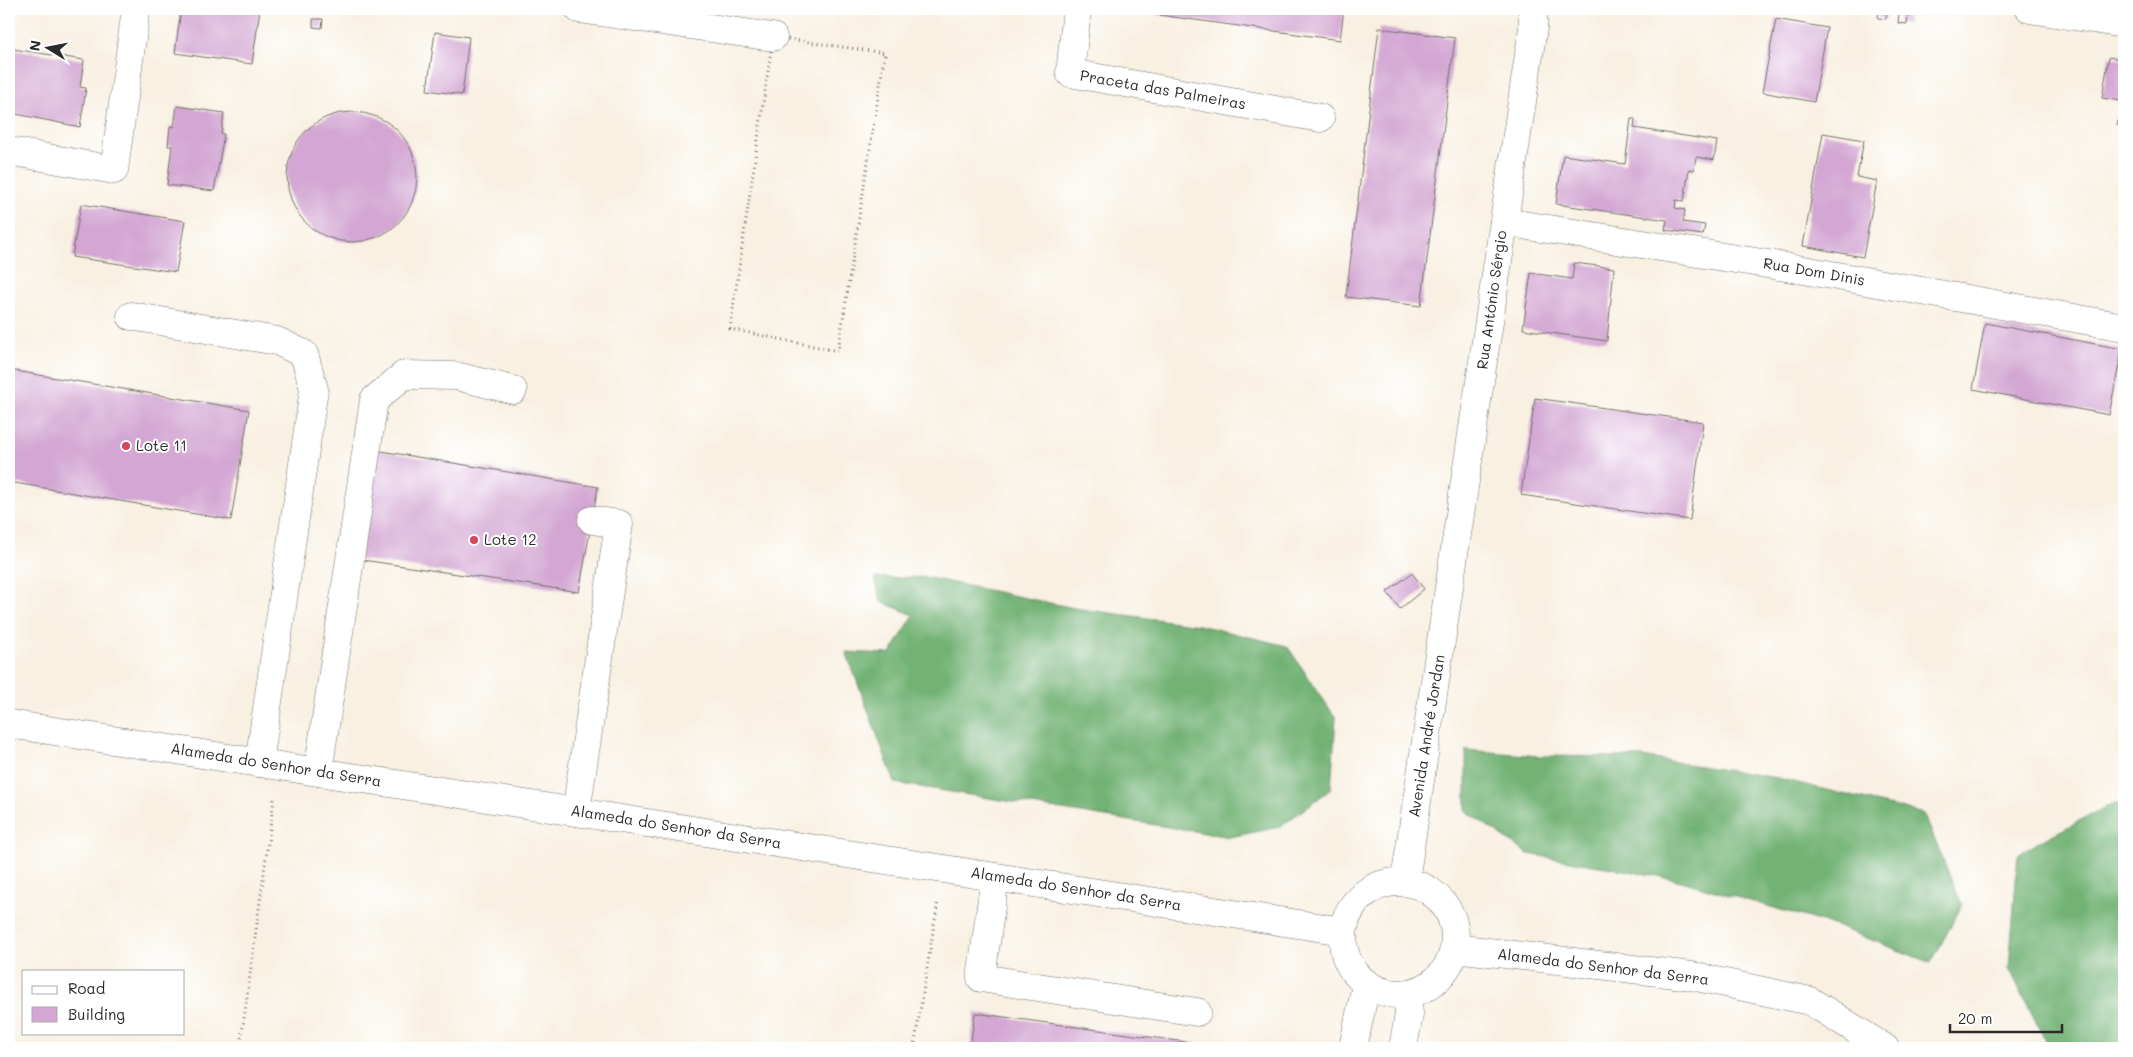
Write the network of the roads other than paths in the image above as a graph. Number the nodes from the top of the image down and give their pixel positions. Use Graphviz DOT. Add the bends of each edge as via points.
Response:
graph roads {
  1 [pos="136,9"];
  2 [pos="578,9"];
  3 [pos="1077,9"];
  4 [pos="1555,9"];
  5 [pos="2030,9"];
  6 [pos="1533,18"];
  7 [pos="2124,24"];
  8 [pos="773,37"];
  9 [pos="1320,118"];
  10 [pos="9,151"];
  11 [pos="1504,222"];
  12 [pos="131,316"];
  13 [pos="2124,327"];
  14 [pos="513,390"];
  15 [pos="592,520"];
  16 [pos="1449,591"];
  17 [pos="9,724"];
  18 [pos="269,764"];
  19 [pos="318,772"];
  20 [pos="576,812"];
  21 [pos="995,877"];
  22 [pos="1405,881"];
  23 [pos="1343,931"];
  24 [pos="1455,948"];
  25 [pos="1366,984"];
  26 [pos="1407,994"];
  27 [pos="1196,1012"];
  28 [pos="1353,1048"];
  29 [pos="1402,1048"];
  30 [pos="1885,1048"];
  1 -- 10 [label="street" via="114,170"];
  2 -- 8 [label="street"];
  3 -- 9 [label="street, Praceta das Palmeiras" via="1070,73"];
  4 -- 6 [label="street"];
  5 -- 7 [label="street"];
  6 -- 11 [label="street, Rua António Sérgio"];
  11 -- 13 [label="street, Rua Dom Dinis" via="1792,268"];
  11 -- 16 [label="street, Rua António Sérgio"];
  12 -- 18 [label="street" via="278,341 304,354 314,389 293,459"];
  14 -- 19 [label="street" via="456,376 404,375 374,400"];
  15 -- 20 [label="street" via="619,524"];
  16 -- 22 [label="street, Avenida André Jordan"];
  17 -- 18 [label="street, Alameda do Senhor da Serra"];
  18 -- 19 [label="street, Alameda do Senhor da Serra"];
  19 -- 20 [label="street, Alameda do Senhor da Serra"];
  20 -- 21 [label="street, Alameda do Senhor da Serra"];
  21 -- 23 [label="street, Alameda do Senhor da Serra"];
  21 -- 27 [label="street" via="981,978"];
  22 -- 23 [label="street" via="1383,883 1364,893 1350,910"];
  22 -- 24 [label="street" via="1427,889 1445,904 1454,925"];
  23 -- 25 [label="street" via="1344,951 1352,970"];
  24 -- 26 [label="street" via="1446,970 1429,986"];
  24 -- 30 [label="street, Alameda do Senhor da Serra" via="1692,976 1810,1002"];
  25 -- 26 [label="street" via="1384,993"];
  25 -- 28 [label="street"];
  26 -- 29 [label="street" via="1409,1014"];
}
